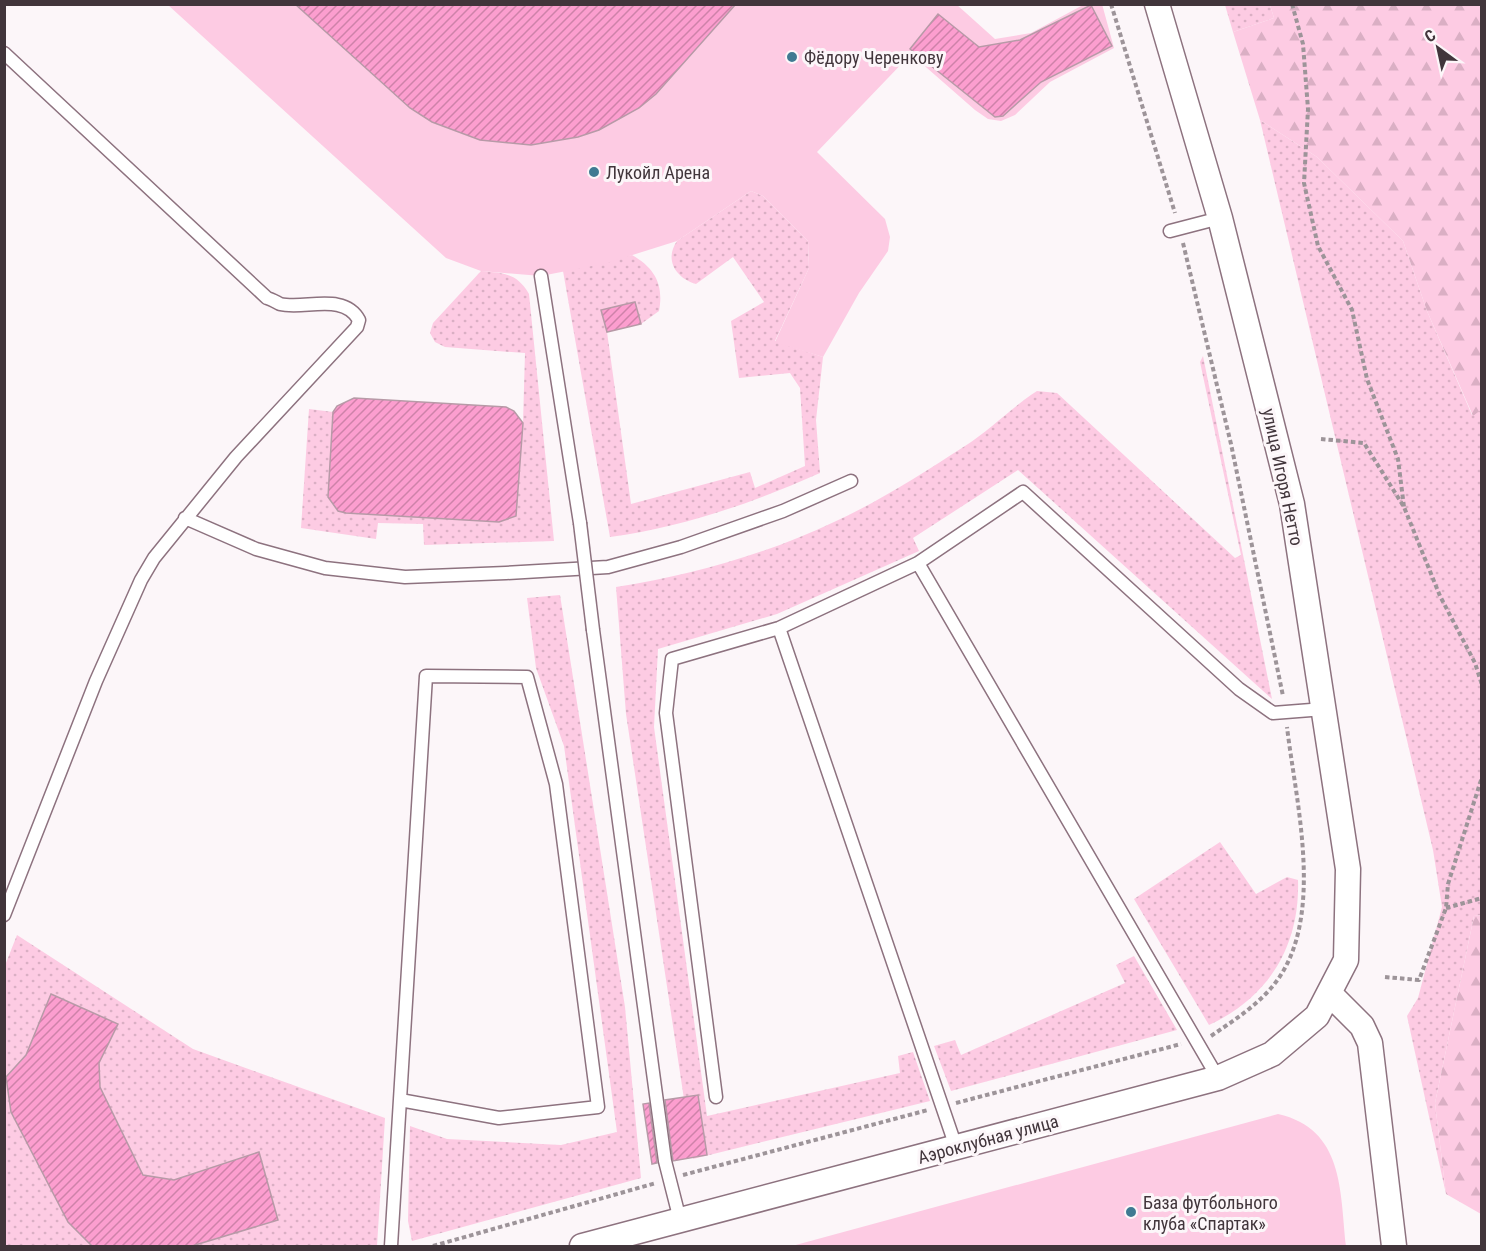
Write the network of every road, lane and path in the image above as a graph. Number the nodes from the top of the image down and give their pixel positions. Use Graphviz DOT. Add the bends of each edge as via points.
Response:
graph roads {
  1 [pos="1157,4"];
  2 [pos="1292,4"];
  3 [pos="4,53"];
  4 [pos="1220,218"];
  5 [pos="1170,231"];
  6 [pos="541,276"];
  7 [pos="1321,439"];
  8 [pos="851,481"];
  9 [pos="1404,507"];
  10 [pos="185,518"];
  11 [pos="918,563"];
  12 [pos="779,628"];
  13 [pos="1482,685"];
  14 [pos="1324,709"];
  15 [pos="1482,777"];
  16 [pos="1482,898"];
  17 [pos="1446,908"];
  18 [pos="4,915"];
  19 [pos="1346,960"];
  20 [pos="1385,977"];
  21 [pos="1329,993"];
  22 [pos="1218,1078"];
  23 [pos="716,1097"];
  24 [pos="400,1100"];
  25 [pos="956,1147"];
  26 [pos="680,1220"];
  27 [pos="391,1246"];
  28 [pos="582,1246"];
  29 [pos="1394,1246"];
  1 -- 4 [label="street, улица Игоря Нетто"];
  2 -- 9 [label="path" via="1303,44 1308,109 1304,183 1318,246 1352,310 1367,379 1398,459"];
  3 -- 10 [label="lane" via="267,298 280,304 334,304 348,309 359,320 357,327"];
  4 -- 5 [label="lane"];
  4 -- 14 [label="street, улица Игоря Нетто" via="1292,504"];
  6 -- 26 [label="lane, bridge" via="580,523 665,1161"];
  7 -- 9 [label="path" via="1364,443"];
  8 -- 10 [label="lane" via="783,511 681,547 608,567 518,572 405,577 325,568 256,549"];
  9 -- 13 [label="path"];
  10 -- 18 [label="lane" via="154,558 136,591 96,681"];
  11 -- 12 [label="lane"];
  11 -- 14 [label="lane" via="1023,492 1239,688 1273,712"];
  11 -- 22 [label="lane"];
  12 -- 23 [label="lane" via="672,659 666,713"];
  12 -- 25 [label="lane"];
  14 -- 19 [label="street, улица Игоря Нетто" via="1348,869"];
  15 -- 17 [label="path" via="1448,884"];
  16 -- 17 [label="path"];
  17 -- 20 [label="path" via="1419,980"];
  19 -- 21 [label="street, Аэроклубная улица"];
  21 -- 22 [label="street, Аэроклубная улица" via="1317,1016 1272,1054"];
  21 -- 29 [label="street" via="1362,1026 1370,1043"];
  22 -- 25 [label="street, Аэроклубная улица"];
  24 -- 24 [label="lane" via="499,1118 598,1107 556,784 527,677 426,676"];
  24 -- 27 [label="lane"];
  25 -- 26 [label="street, Аэроклубная улица"];
  26 -- 28 [label="street, Аэроклубная улица"];
}
